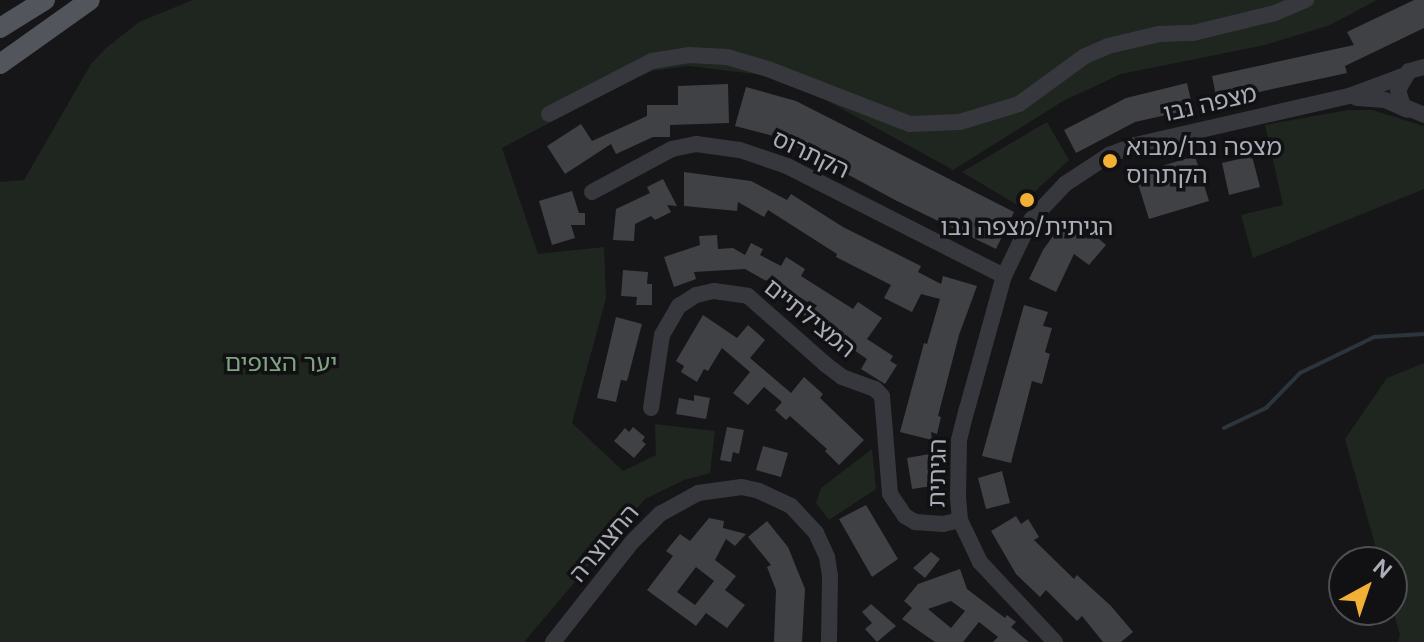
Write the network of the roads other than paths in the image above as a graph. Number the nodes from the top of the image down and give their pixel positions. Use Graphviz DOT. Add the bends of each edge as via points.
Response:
graph roads {
  1 [pos="45,0"];
  2 [pos="90,0"];
  3 [pos="1306,0"];
  4 [pos="0,28"];
  5 [pos="0,64"];
  6 [pos="1417,68"];
  7 [pos="1343,97"];
  8 [pos="1416,113"];
  9 [pos="549,114"];
  10 [pos="592,192"];
  11 [pos="1004,276"];
  12 [pos="651,408"];
  13 [pos="960,520"];
  14 [pos="553,642"];
  15 [pos="829,642"];
  16 [pos="1055,642"];
  1 -- 4 [label="main road"];
  2 -- 5 [label="main road"];
  3 -- 9 [label="street" via="1193,33 1159,34 1108,46 1085,56 1019,104 960,122 910,124 768,69 727,57 689,55 652,61"];
  6 -- 7 [label="street, מצפה נבו"];
  6 -- 8 [label="street" via="1399,98"];
  7 -- 8 [label="street, מצפה נבו" via="1385,100"];
  7 -- 11 [label="street, מצפה נבו" via="1109,155 1048,199 1031,220"];
  10 -- 11 [label="street, הקתרוס" via="672,149 696,144 740,150 787,166"];
  11 -- 13 [label="street, הגיתית" via="959,440"];
  12 -- 13 [label="street, המצילתיים" via="662,335 679,306 714,291 748,296 842,377 882,396 890,494 905,516 915,522"];
  13 -- 16 [label="street, הגיתית" via="980,562"];
  14 -- 15 [label="street, החצוצרה" via="660,514 698,493 742,487 791,506 816,533 830,577"];
}
